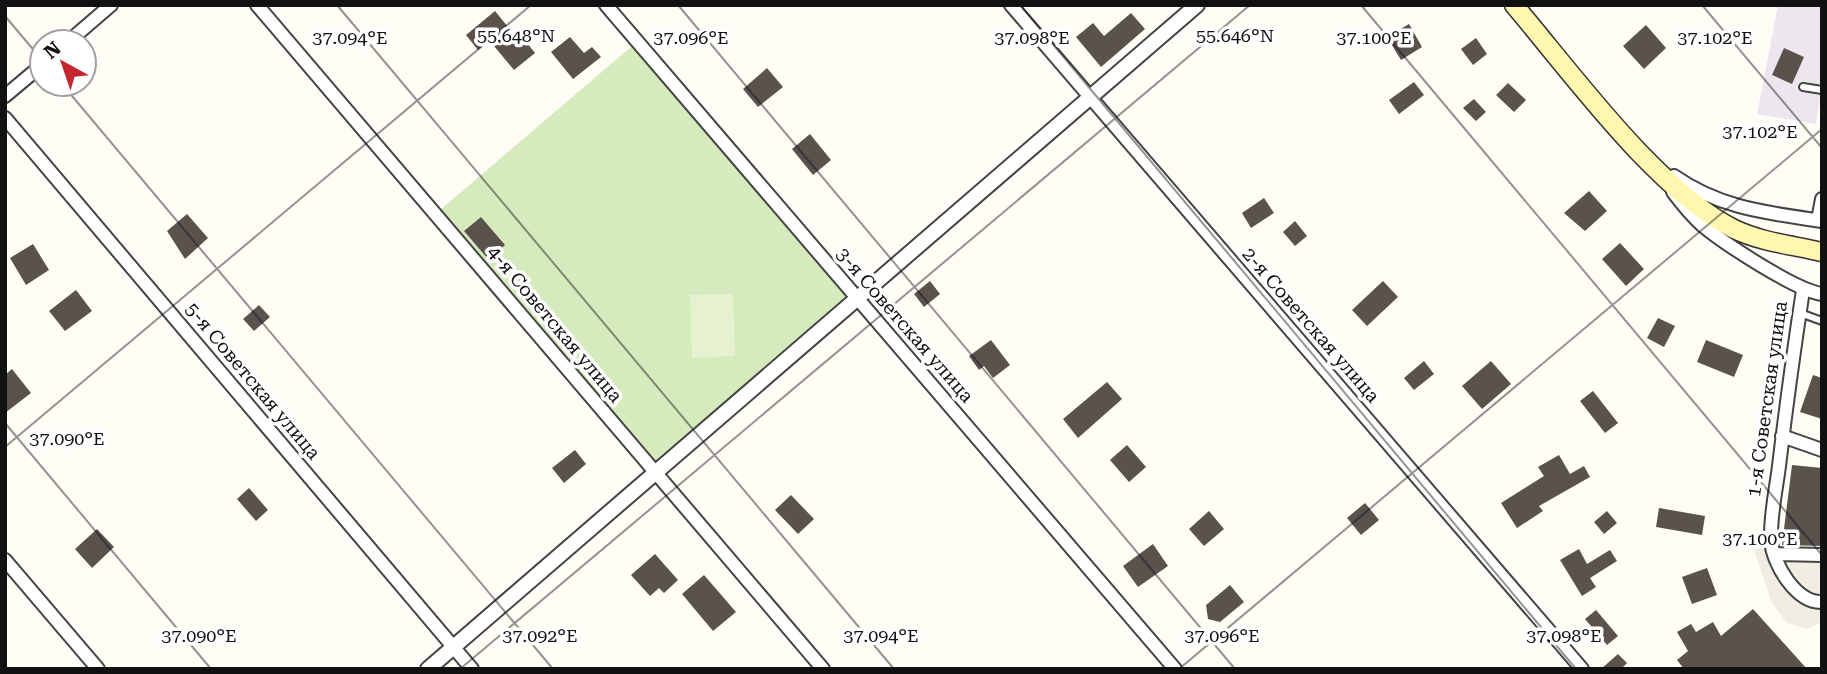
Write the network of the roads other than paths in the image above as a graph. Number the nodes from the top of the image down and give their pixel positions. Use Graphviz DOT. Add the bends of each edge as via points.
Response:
graph roads {
  1 [pos="111,5"];
  2 [pos="257,5"];
  3 [pos="606,5"];
  4 [pos="1011,5"];
  5 [pos="1197,5"];
  6 [pos="1514,5"];
  7 [pos="84,28"];
  8 [pos="28,77"];
  9 [pos="1803,87"];
  10 [pos="1822,90"];
  11 [pos="5,96"];
  12 [pos="1091,99"];
  13 [pos="5,118"];
  14 [pos="1646,159"];
  15 [pos="1822,199"];
  16 [pos="1820,220"];
  17 [pos="1822,252"];
  18 [pos="1822,283"];
  19 [pos="1803,290"];
  20 [pos="1822,294"];
  21 [pos="856,299"];
  22 [pos="1800,313"];
  23 [pos="1822,321"];
  24 [pos="1782,436"];
  25 [pos="1822,450"];
  26 [pos="656,472"];
  27 [pos="1774,554"];
  28 [pos="1822,555"];
  29 [pos="5,559"];
  30 [pos="1822,602"];
  31 [pos="453,647"];
  32 [pos="98,669"];
  33 [pos="428,669"];
  34 [pos="472,669"];
  35 [pos="823,669"];
  36 [pos="1175,669"];
  37 [pos="1581,669"];
  1 -- 7 [label="street"];
  2 -- 26 [label="street, 4-я Советская улица"];
  3 -- 21 [label="street, 3-я Советская улица"];
  4 -- 12 [label="street, 2-я Советская улица"];
  5 -- 12 [label="street"];
  6 -- 14 [label="main road"];
  8 -- 11 [label="street"];
  9 -- 10 [label="lane"];
  12 -- 21 [label="street"];
  12 -- 37 [label="street, 2-я Советская улица"];
  13 -- 31 [label="street, 5-я Советская улица"];
  14 -- 16 [label="street" via="1709,199 1756,212"];
  14 -- 17 [label="main road" via="1724,223 1758,238"];
  14 -- 19 [label="street" via="1702,225"];
  15 -- 16 [label="street"];
  18 -- 19 [label="street"];
  19 -- 20 [label="street"];
  19 -- 22 [label="street, 1-я Советская улица"];
  21 -- 26 [label="street"];
  21 -- 36 [label="street, 3-я Советская улица"];
  22 -- 23 [label="lane"];
  22 -- 24 [label="street, 1-я Советская улица"];
  24 -- 25 [label="street"];
  24 -- 27 [label="street, 1-я Советская улица" via="1772,524"];
  26 -- 31 [label="street"];
  26 -- 35 [label="street, 4-я Советская улица"];
  27 -- 28 [label="street"];
  27 -- 30 [label="street" via="1797,592"];
  29 -- 32 [label="street"];
  31 -- 33 [label="street"];
  31 -- 34 [label="street, 5-я Советская улица"];
}
